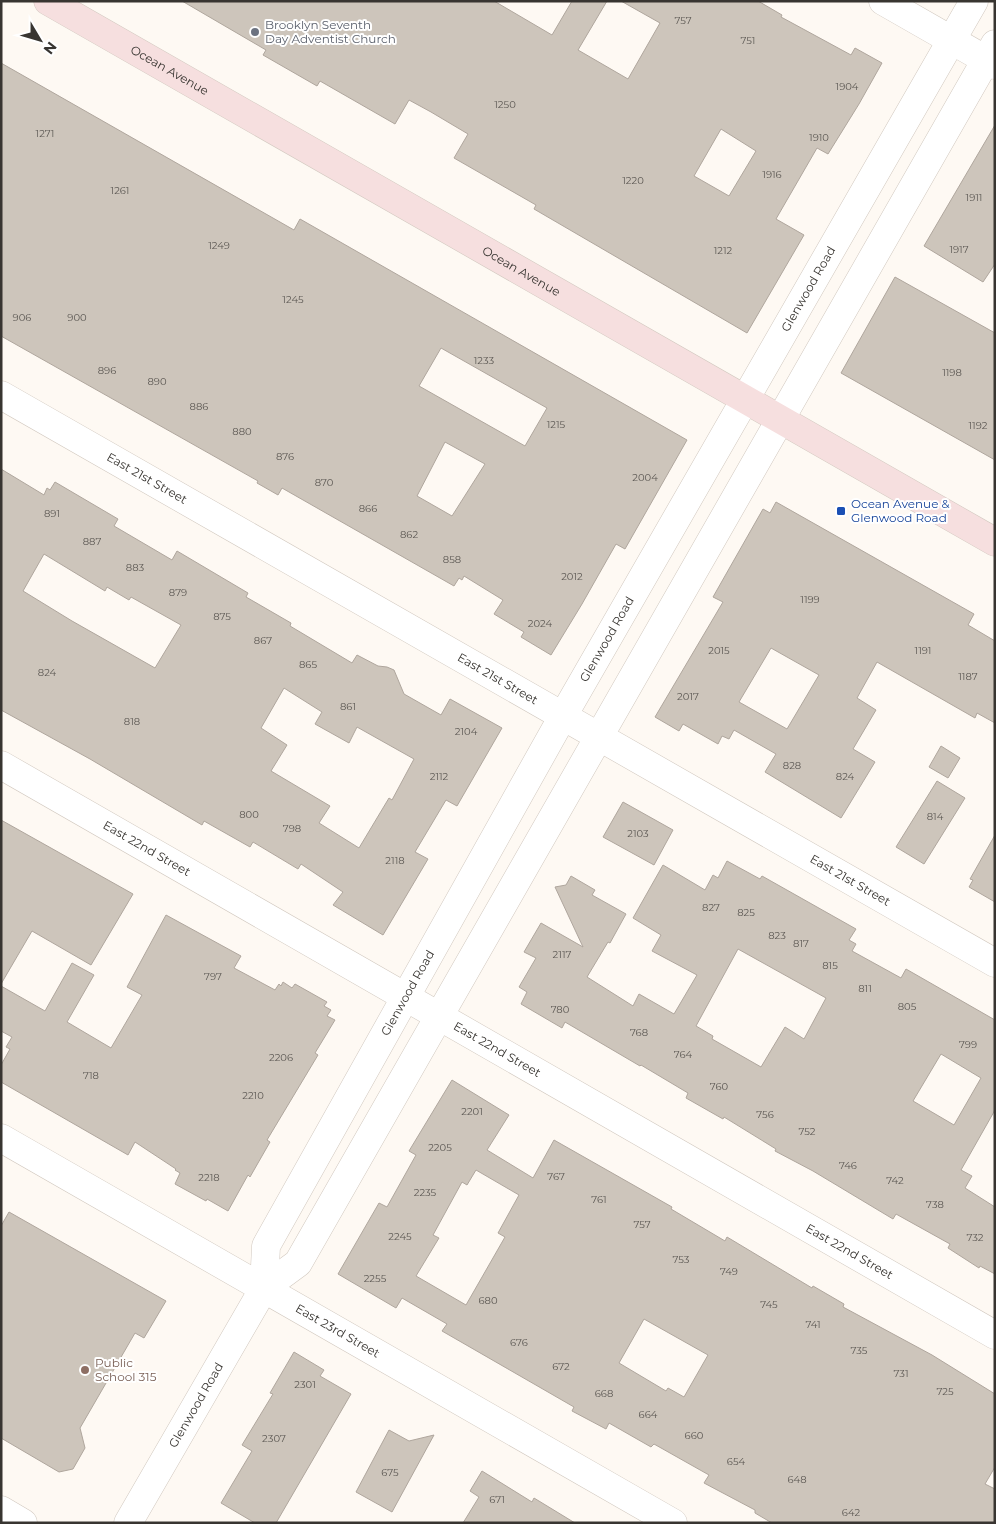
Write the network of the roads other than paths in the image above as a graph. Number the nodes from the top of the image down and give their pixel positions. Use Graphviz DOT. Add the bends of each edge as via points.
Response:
graph roads {
  1 [pos="48,1"];
  2 [pos="883,1"];
  3 [pos="974,1"];
  4 [pos="952,40"];
  5 [pos="992,56"];
  6 [pos="1,395"];
  7 [pos="745,399"];
  8 [pos="781,420"];
  9 [pos="995,542"];
  10 [pos="563,716"];
  11 [pos="599,737"];
  12 [pos="1,765"];
  13 [pos="995,963"];
  14 [pos="406,996"];
  15 [pos="439,1016"];
  16 [pos="1,1138"];
  17 [pos="264,1288"];
  18 [pos="995,1334"];
  19 [pos="1,1510"];
  20 [pos="23,1523"];
  21 [pos="128,1523"];
  22 [pos="673,1523"];
  1 -- 7 [label="main road, Ocean Avenue"];
  2 -- 4 [label="street"];
  3 -- 4 [label="street, Glenwood Road"];
  4 -- 5 [label="street"];
  4 -- 7 [label="street, Glenwood Road"];
  5 -- 8 [label="street, Glenwood Road"];
  6 -- 10 [label="street, East 21st Street"];
  7 -- 8 [label="main road, Ocean Avenue"];
  7 -- 10 [label="street, Glenwood Road"];
  8 -- 9 [label="main road, Ocean Avenue"];
  8 -- 11 [label="street, Glenwood Road"];
  10 -- 11 [label="street, East 21st Street"];
  10 -- 14 [label="street, Glenwood Road"];
  11 -- 13 [label="street, East 21st Street"];
  11 -- 15 [label="street, Glenwood Road"];
  12 -- 14 [label="street, East 22nd Street"];
  14 -- 15 [label="street, East 22nd Street"];
  14 -- 17 [label="street, Glenwood Road" via="266,1246"];
  15 -- 17 [label="street, Glenwood Road" via="298,1263"];
  15 -- 18 [label="street, East 22nd Street"];
  16 -- 17 [label="street, East 23rd Street"];
  17 -- 21 [label="street, Glenwood Road"];
  17 -- 22 [label="street, East 23rd Street"];
  19 -- 20 [label="street"];
}
